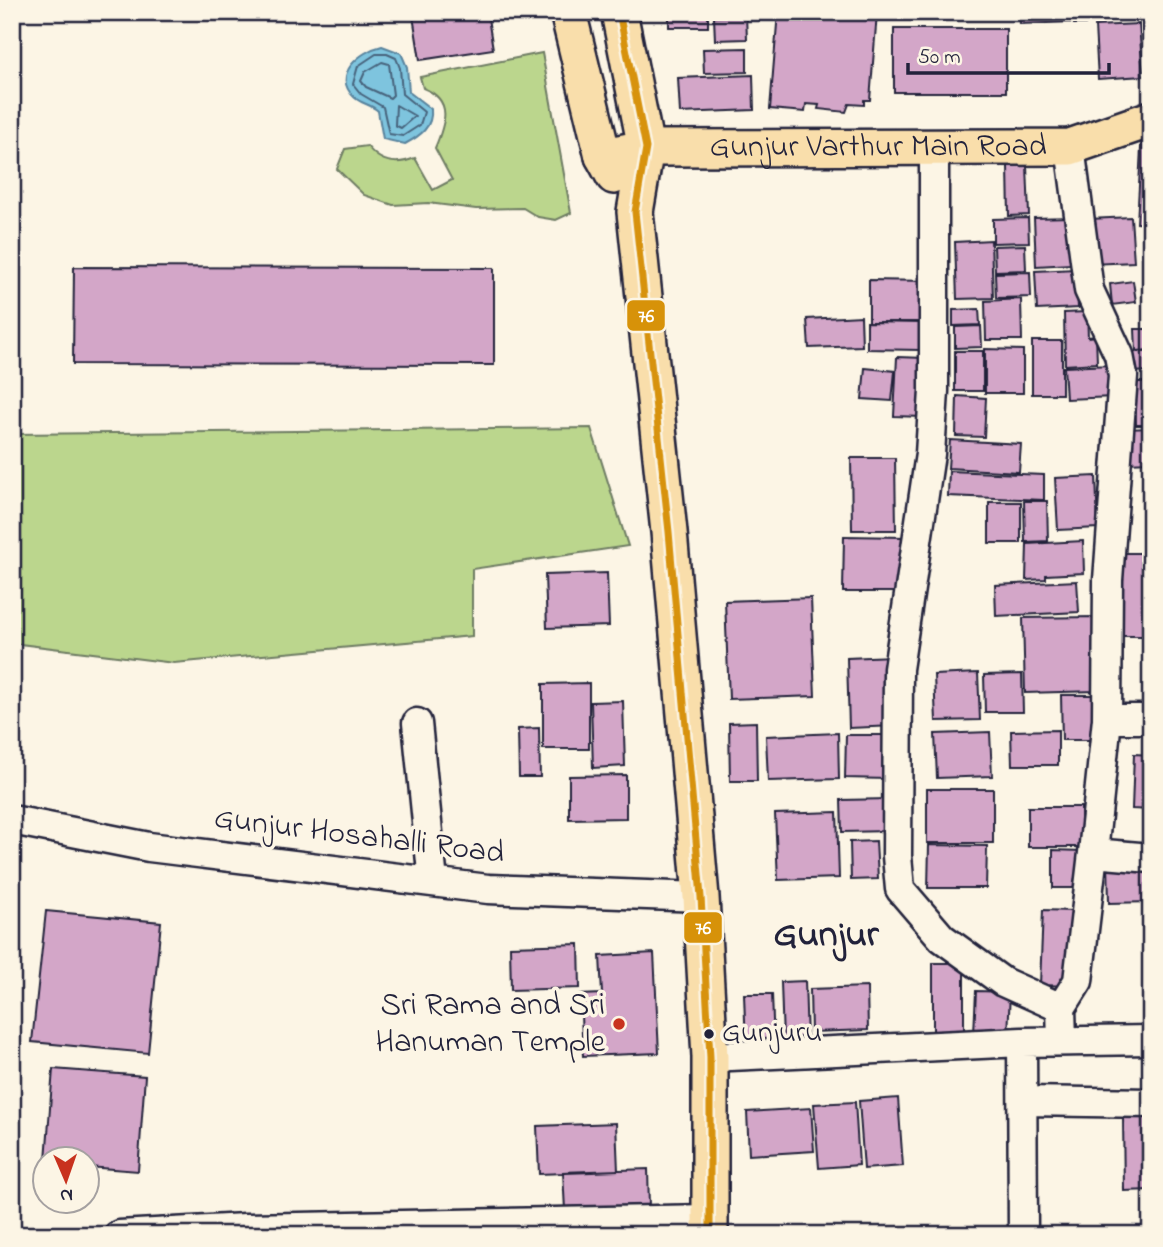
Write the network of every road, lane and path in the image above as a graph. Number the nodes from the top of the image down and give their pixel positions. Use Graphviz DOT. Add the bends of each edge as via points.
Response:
graph roads {
  1 [pos="568,12"];
  2 [pos="619,12"];
  3 [pos="1151,119"];
  4 [pos="1070,147"];
  5 [pos="646,148"];
  6 [pos="934,149"];
  7 [pos="603,156"];
  8 [pos="635,212"];
  9 [pos="1107,719"];
  10 [pos="1151,719"];
  11 [pos="417,723"];
  12 [pos="12,820"];
  13 [pos="1093,853"];
  14 [pos="1151,858"];
  15 [pos="433,882"];
  16 [pos="701,897"];
  17 [pos="1061,1008"];
  18 [pos="1062,1040"];
  19 [pos="1151,1040"];
  20 [pos="1023,1042"];
  21 [pos="710,1057"];
  22 [pos="1025,1101"];
  23 [pos="1151,1103"];
  24 [pos="710,1227"];
  25 [pos="244,1231"];
  26 [pos="119,1235"];
  27 [pos="1023,1235"];
  1 -- 7 [label="main road"];
  2 -- 5 [label="main road"];
  3 -- 4 [label="main road, Gunjur Varthur Main Road"];
  4 -- 6 [label="main road, Gunjur Varthur Main Road"];
  4 -- 9 [label="street" via="1089,290 1119,355 1123,376 1108,580"];
  5 -- 6 [label="main road, Gunjur Varthur Main Road"];
  5 -- 7 [label="main road, Gunjur Varthur Main Road"];
  5 -- 8 [label="main road"];
  6 -- 17 [label="street" via="930,454 898,669 900,889 943,938 1003,982"];
  7 -- 8 [label="main road"];
  8 -- 16 [label="main road"];
  9 -- 10 [label="street"];
  9 -- 13 [label="street"];
  11 -- 15 [label="street"];
  12 -- 15 [label="street, Gunjur Hosahalli Road" via="149,848"];
  13 -- 14 [label="street"];
  13 -- 17 [label="street" via="1078,981"];
  15 -- 16 [label="street, Gunjur Hosahalli Road" via="488,889"];
  16 -- 21 [label="main road"];
  17 -- 18 [label="street"];
  18 -- 19 [label="street"];
  18 -- 20 [label="street"];
  20 -- 21 [label="street"];
  20 -- 22 [label="street"];
  21 -- 24 [label="main road"];
  22 -- 23 [label="street"];
  22 -- 27 [label="street"];
  24 -- 25 [label="street"];
  25 -- 26 [label="street"];
}
